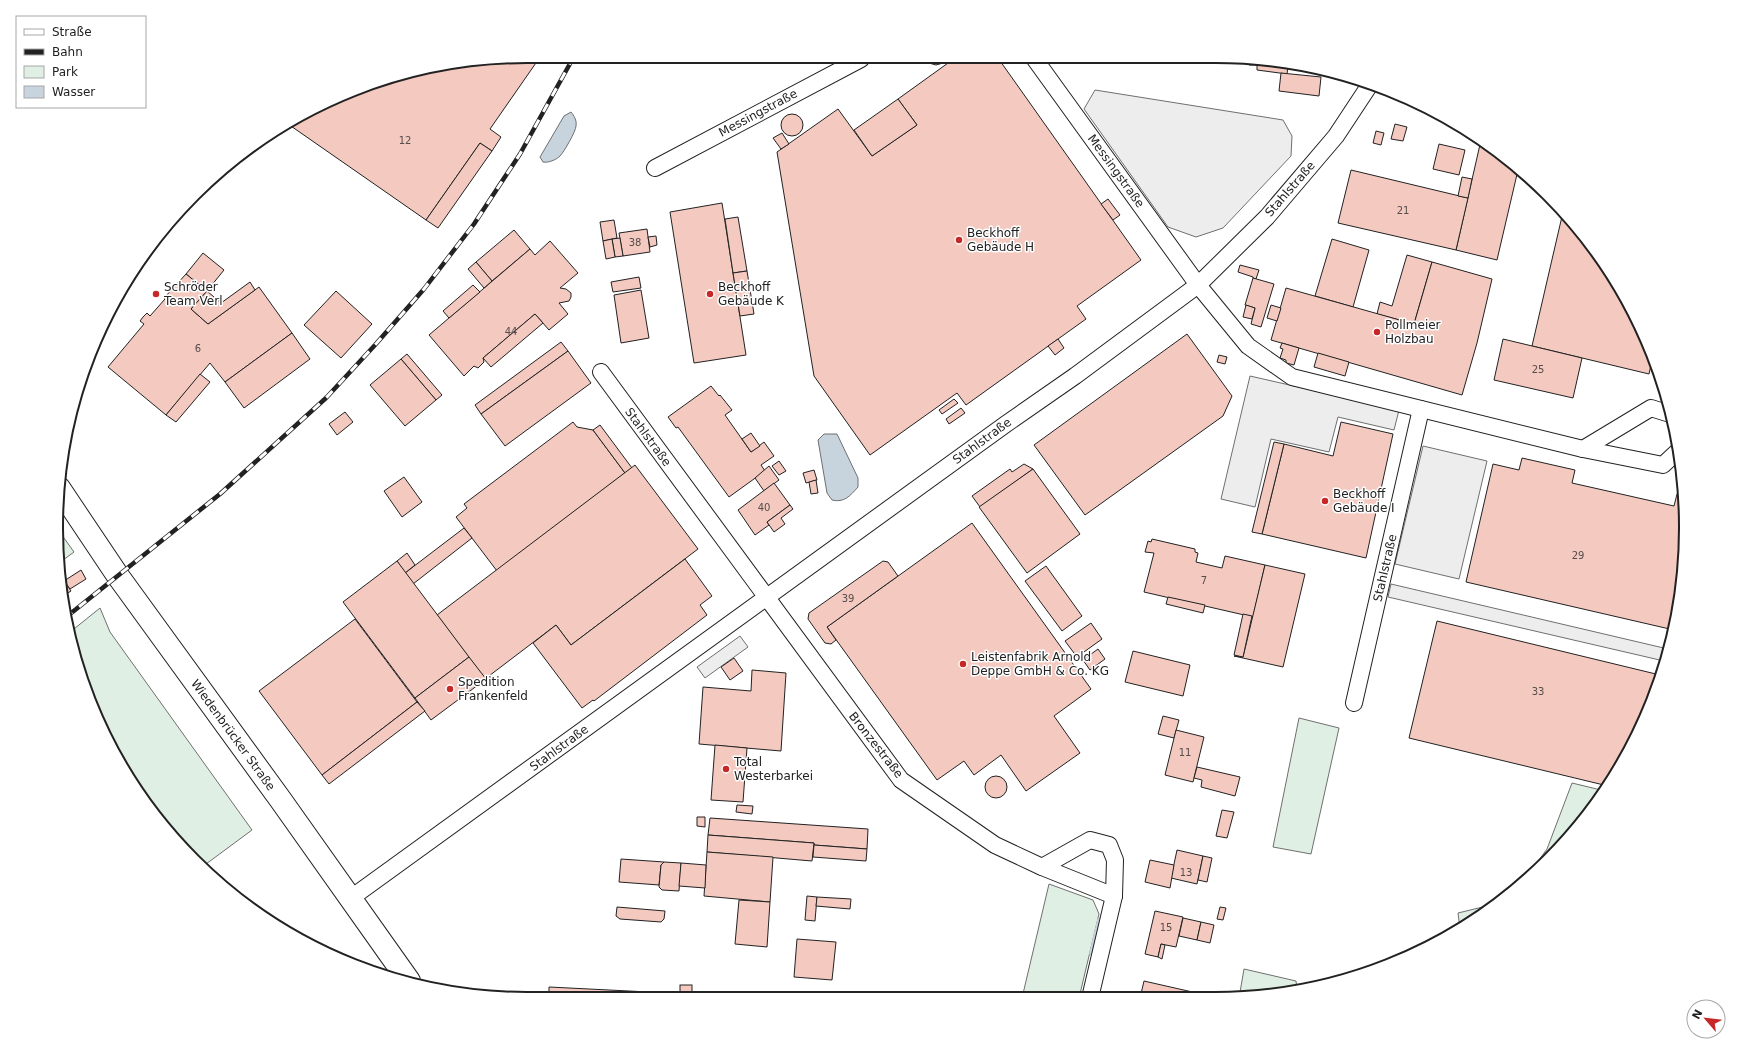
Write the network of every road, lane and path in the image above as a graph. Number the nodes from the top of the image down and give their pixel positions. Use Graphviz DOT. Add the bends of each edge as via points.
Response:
graph roads {
  1 [pos="852,63"];
  2 [pos="1038,63"];
  3 [pos="1367,89"];
  4 [pos="655,168"];
  5 [pos="1198,285"];
  6 [pos="601,372"];
  7 [pos="1421,409"];
  8 [pos="1664,412"];
  9 [pos="1583,448"];
  10 [pos="1673,456"];
  11 [pos="64,496"];
  12 [pos="766,597"];
  13 [pos="1354,703"];
  14 [pos="1042,867"];
  15 [pos="1114,896"];
  16 [pos="351,898"];
  17 [pos="406,976"];
  18 [pos="1091,992"];
  1 -- 4 [label="street, Messingstraße"];
  2 -- 5 [label="street, Messingstraße"];
  3 -- 5 [label="street, Stahlstraße" via="1336,136 1282,200"];
  5 -- 7 [label="street" via="1248,346 1292,377"];
  5 -- 12 [label="street, Stahlstraße"];
  6 -- 12 [label="street, Stahlstraße"];
  7 -- 9 [label="street"];
  7 -- 13 [label="street, Stahlstraße"];
  8 -- 9 [label="street" via="1651,408"];
  9 -- 10 [label="street" via="1663,465"];
  11 -- 16 [label="main road, Wiedenbrücker Straße" via="123,583"];
  12 -- 14 [label="street, Bronzestraße" via="901,780 995,845"];
  12 -- 16 [label="street, Stahlstraße"];
  14 -- 15 [label="street, Bronzestraße"];
  14 -- 15 [label="street" via="1090,840 1109,845 1115,860"];
  15 -- 18 [label="street"];
  16 -- 17 [label="main road, Wiedenbrücker Straße"];
}
